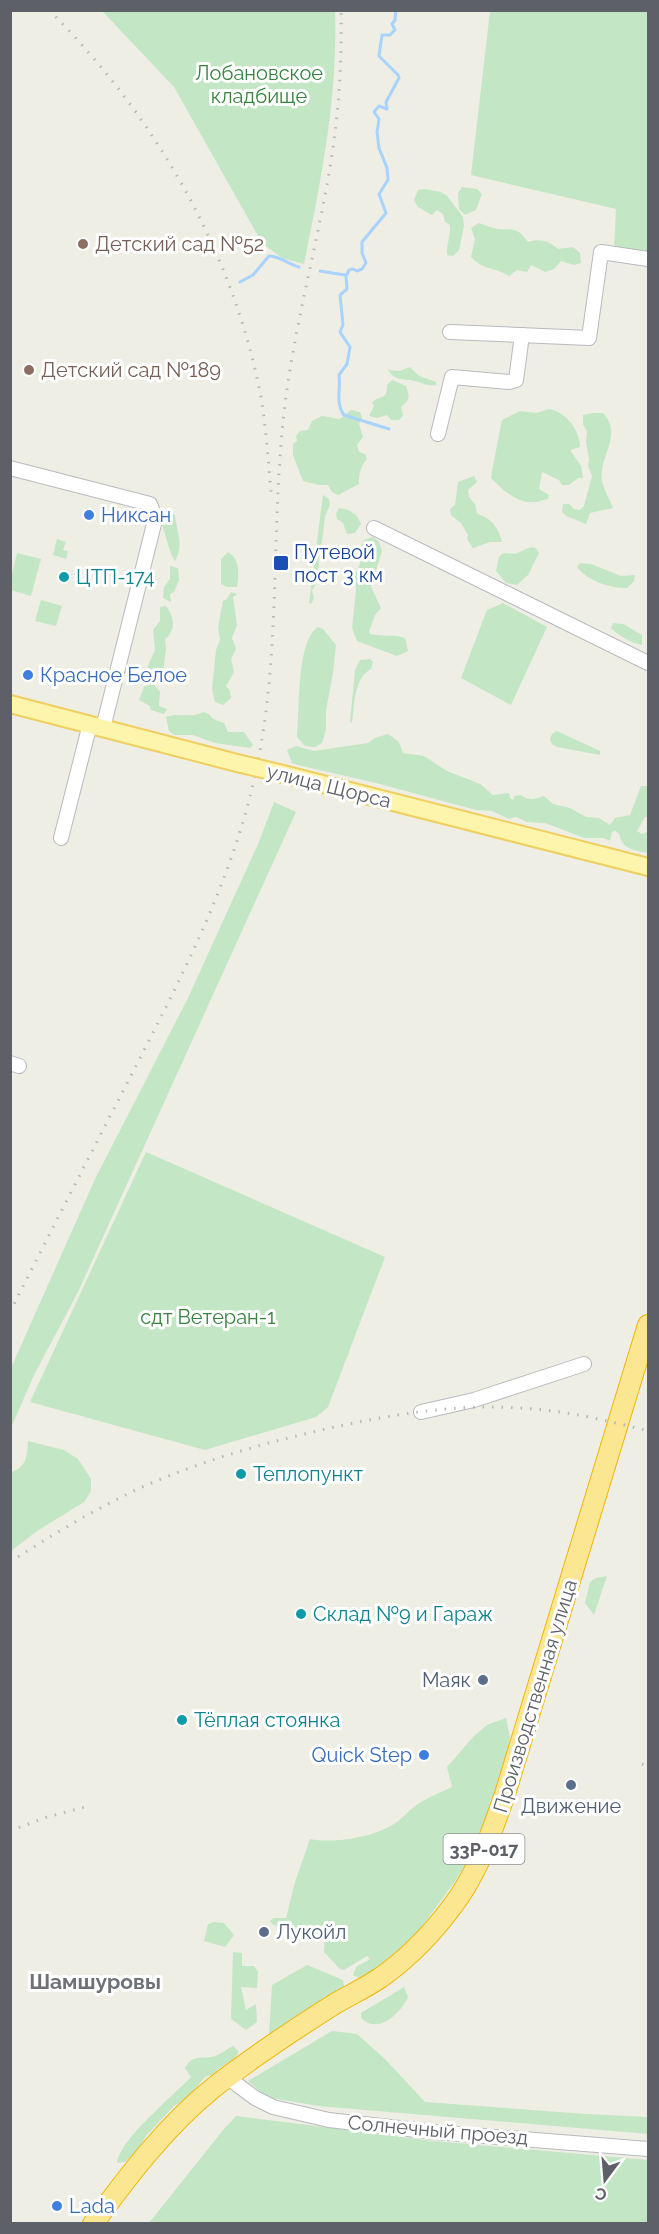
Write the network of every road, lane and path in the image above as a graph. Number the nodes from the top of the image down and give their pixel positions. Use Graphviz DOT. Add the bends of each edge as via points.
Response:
graph roads {
  1 [pos="648,259"];
  2 [pos="450,332"];
  3 [pos="522,335"];
  4 [pos="438,434"];
  5 [pos="10,468"];
  6 [pos="374,528"];
  7 [pos="648,663"];
  8 [pos="10,704"];
  9 [pos="97,726"];
  10 [pos="61,838"];
  11 [pos="648,867"];
  12 [pos="648,1326"];
  13 [pos="648,1359"];
  14 [pos="584,1364"];
  15 [pos="421,1412"];
  16 [pos="583,1564"];
  17 [pos="559,1642"];
  18 [pos="235,2083"];
  19 [pos="648,2149"];
  20 [pos="93,2223"];
  21 [pos="106,2223"];
  1 -- 3 [label="street" via="602,252 589,338"];
  2 -- 3 [label="street"];
  3 -- 4 [label="street" via="516,380 452,377"];
  5 -- 9 [label="street" via="150,504 154,514"];
  6 -- 7 [label="street"];
  8 -- 9 [label="main road, улица Щорса"];
  9 -- 10 [label="street"];
  9 -- 11 [label="main road, улица Щорса, bridge"];
  12 -- 16 [label="highway, Производственная улица / 33Р-017"];
  13 -- 16 [label="highway, Производственная улица / 33Р-017" via="615,1478"];
  14 -- 15 [label="street" via="474,1400"];
  16 -- 17 [label="highway, Производственная улица / 33Р-017"];
  17 -- 18 [label="highway, Производственная улица / 33Р-017" via="506,1827 469,1902 441,1937 401,1976"];
  17 -- 20 [label="highway, Производственная улица / 33Р-017" via="495,1824 472,1875 452,1906 380,1978 334,2004 211,2090 131,2173"];
  18 -- 19 [label="street, Солнечный проезд" via="273,2107 330,2120 434,2133"];
  18 -- 21 [label="highway, Производственная улица / 33Р-017" via="181,2131 141,2175"];
}
